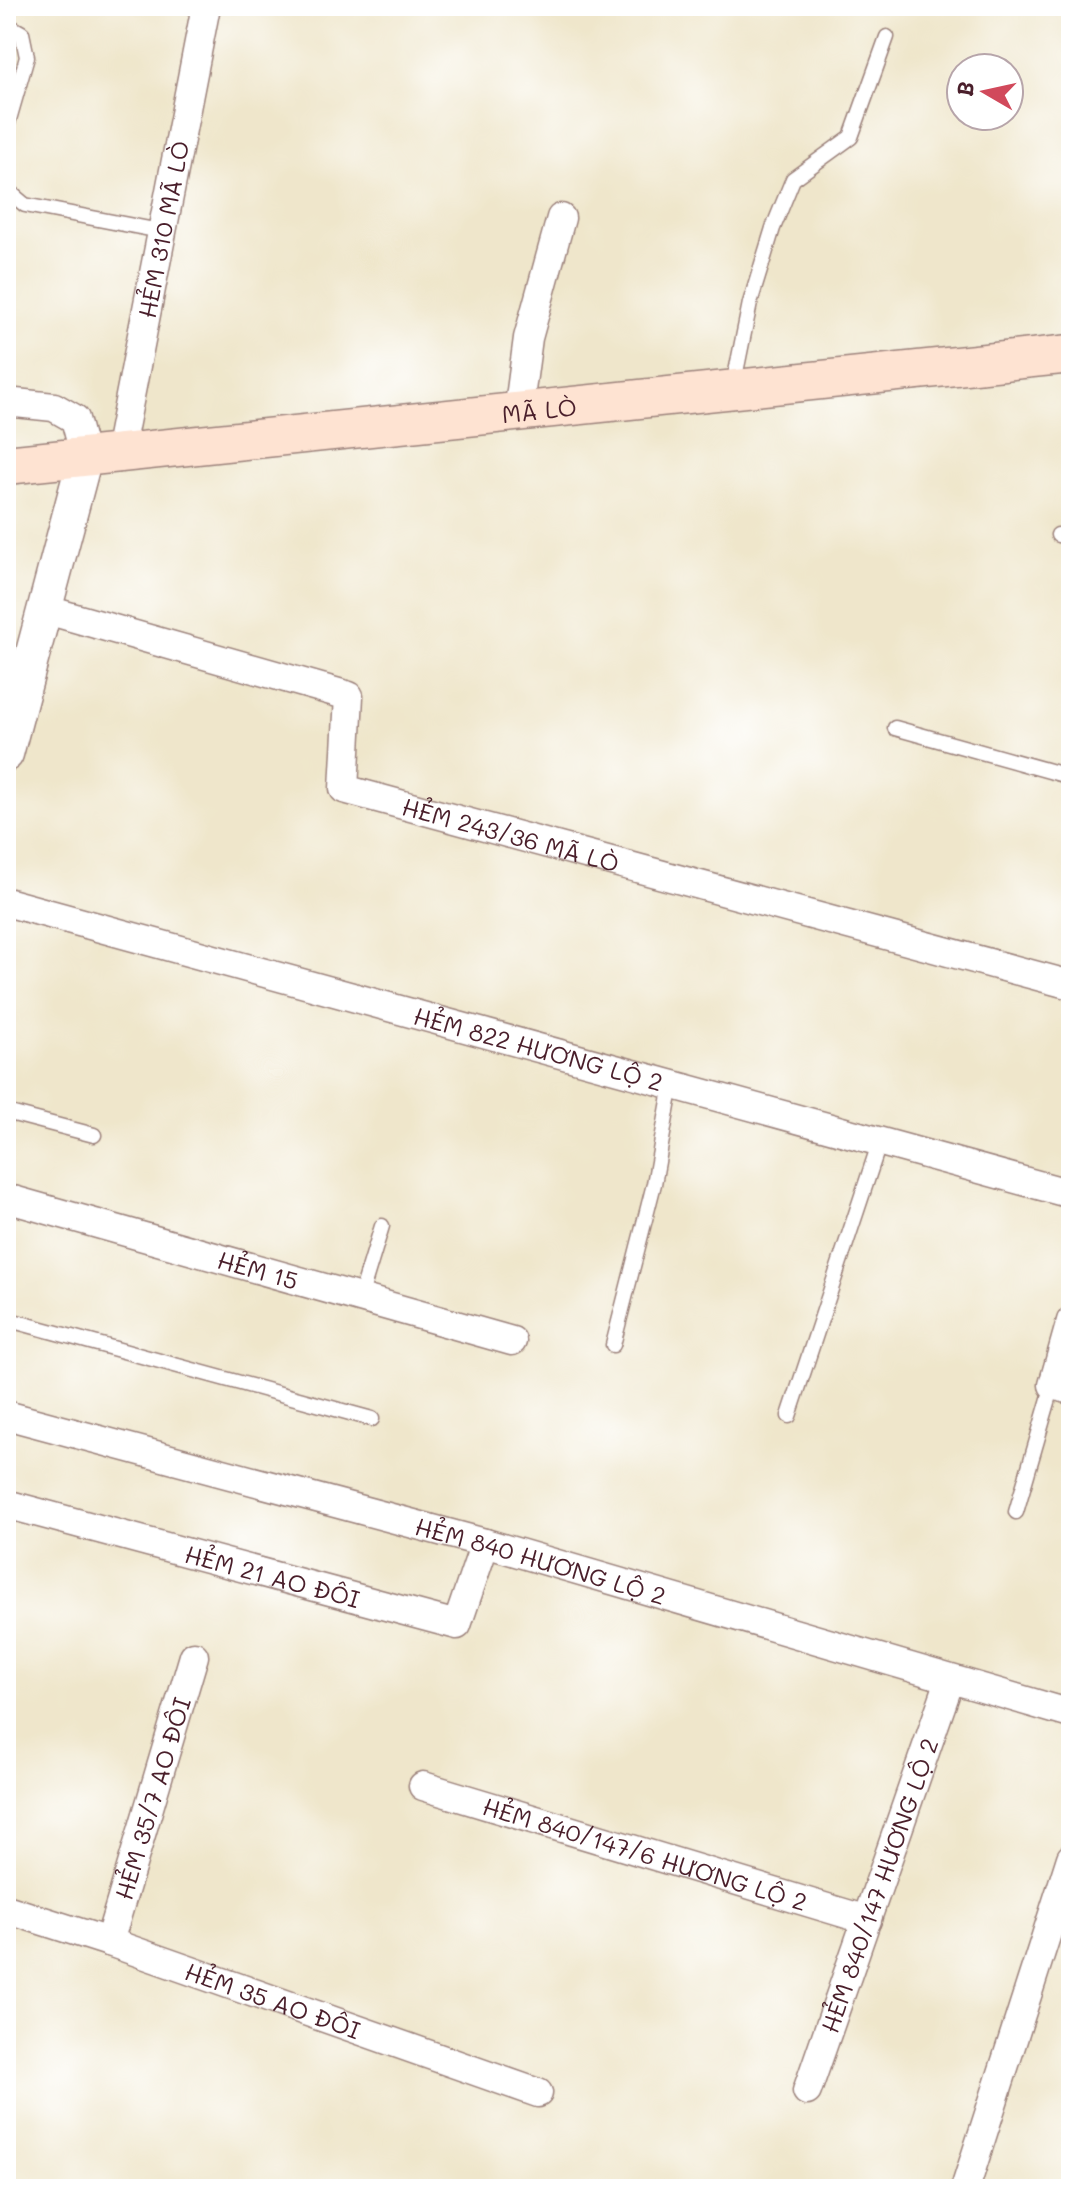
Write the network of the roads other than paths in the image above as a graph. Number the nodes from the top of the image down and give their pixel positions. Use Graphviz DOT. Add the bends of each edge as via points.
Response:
graph roads {
  1 [pos="206,6"];
  2 [pos="6,24"];
  3 [pos="887,37"];
  4 [pos="6,130"];
  5 [pos="6,189"];
  6 [pos="561,218"];
  7 [pos="160,231"];
  8 [pos="1071,354"];
  9 [pos="732,392"];
  10 [pos="6,402"];
  11 [pos="518,413"];
  12 [pos="102,455"];
  13 [pos="6,465"];
  14 [pos="47,610"];
  15 [pos="895,728"];
  16 [pos="6,754"];
  17 [pos="1071,777"];
  18 [pos="6,902"];
  19 [pos="1071,985"];
  20 [pos="672,1084"];
  21 [pos="6,1112"];
  22 [pos="94,1135"];
  23 [pos="880,1141"];
  24 [pos="1071,1194"];
  25 [pos="6,1198"];
  26 [pos="382,1226"];
  27 [pos="360,1298"];
  28 [pos="6,1319"];
  29 [pos="1071,1321"];
  30 [pos="512,1341"];
  31 [pos="613,1345"];
  32 [pos="1062,1388"];
  33 [pos="6,1415"];
  34 [pos="789,1416"];
  35 [pos="372,1419"];
  36 [pos="6,1504"];
  37 [pos="1016,1512"];
  38 [pos="485,1543"];
  39 [pos="194,1656"];
  40 [pos="950,1680"];
  41 [pos="1071,1714"];
  42 [pos="423,1786"];
  43 [pos="1071,1858"];
  44 [pos="6,1909"];
  45 [pos="867,1920"];
  46 [pos="109,1942"];
  47 [pos="807,2091"];
  48 [pos="538,2093"];
  49 [pos="965,2189"];
  1 -- 7 [label="street, HẺM 310 MÃ LÒ"];
  2 -- 4 [label="lane" via="22,33 27,57"];
  3 -- 9 [label="lane" via="851,137 793,179 750,303"];
  5 -- 7 [label="lane" via="25,205"];
  6 -- 11 [label="street" via="528,338"];
  7 -- 12 [label="street, HẺM 310 MÃ LÒ"];
  8 -- 9 [label="main road, MÃ LÒ"];
  9 -- 11 [label="main road, MÃ LÒ"];
  10 -- 12 [label="street" via="54,407 75,419"];
  11 -- 12 [label="main road, MÃ LÒ"];
  12 -- 13 [label="main road, MÃ LÒ"];
  12 -- 14 [label="street"];
  14 -- 16 [label="street"];
  14 -- 19 [label="street, HẺM 243/36 MÃ LÒ" via="349,696 344,789"];
  15 -- 17 [label="lane"];
  18 -- 20 [label="street, HẺM 822 HƯƠNG LỘ 2"];
  20 -- 23 [label="street, HẺM 822 HƯƠNG LỘ 2"];
  20 -- 31 [label="lane" via="654,1184"];
  21 -- 22 [label="lane"];
  23 -- 24 [label="street, HẺM 822 HƯƠNG LỘ 2"];
  23 -- 34 [label="lane"];
  25 -- 27 [label="street, HẺM 15"];
  26 -- 27 [label="lane"];
  27 -- 30 [label="street, HẺM 15"];
  28 -- 35 [label="lane"];
  29 -- 32 [label="street"];
  32 -- 37 [label="lane"];
  33 -- 38 [label="street, HẺM 840 HƯƠNG LỘ 2"];
  36 -- 38 [label="street, HẺM 21 AO ĐÔI" via="457,1625"];
  38 -- 40 [label="street, HẺM 840 HƯƠNG LỘ 2"];
  39 -- 46 [label="street, HẺM 35/7 AO ĐÔI"];
  40 -- 41 [label="street, HẺM 840 HƯƠNG LỘ 2"];
  40 -- 45 [label="street, HẺM 840/147 HƯƠNG LỘ 2"];
  42 -- 45 [label="street, HẺM 840/147/6 HƯƠNG LỘ 2"];
  43 -- 49 [label="street"];
  44 -- 46 [label="street, HẺM 35 AO ĐÔI"];
  45 -- 47 [label="street, HẺM 840/147 HƯƠNG LỘ 2"];
  46 -- 48 [label="street, HẺM 35 AO ĐÔI"];
}
